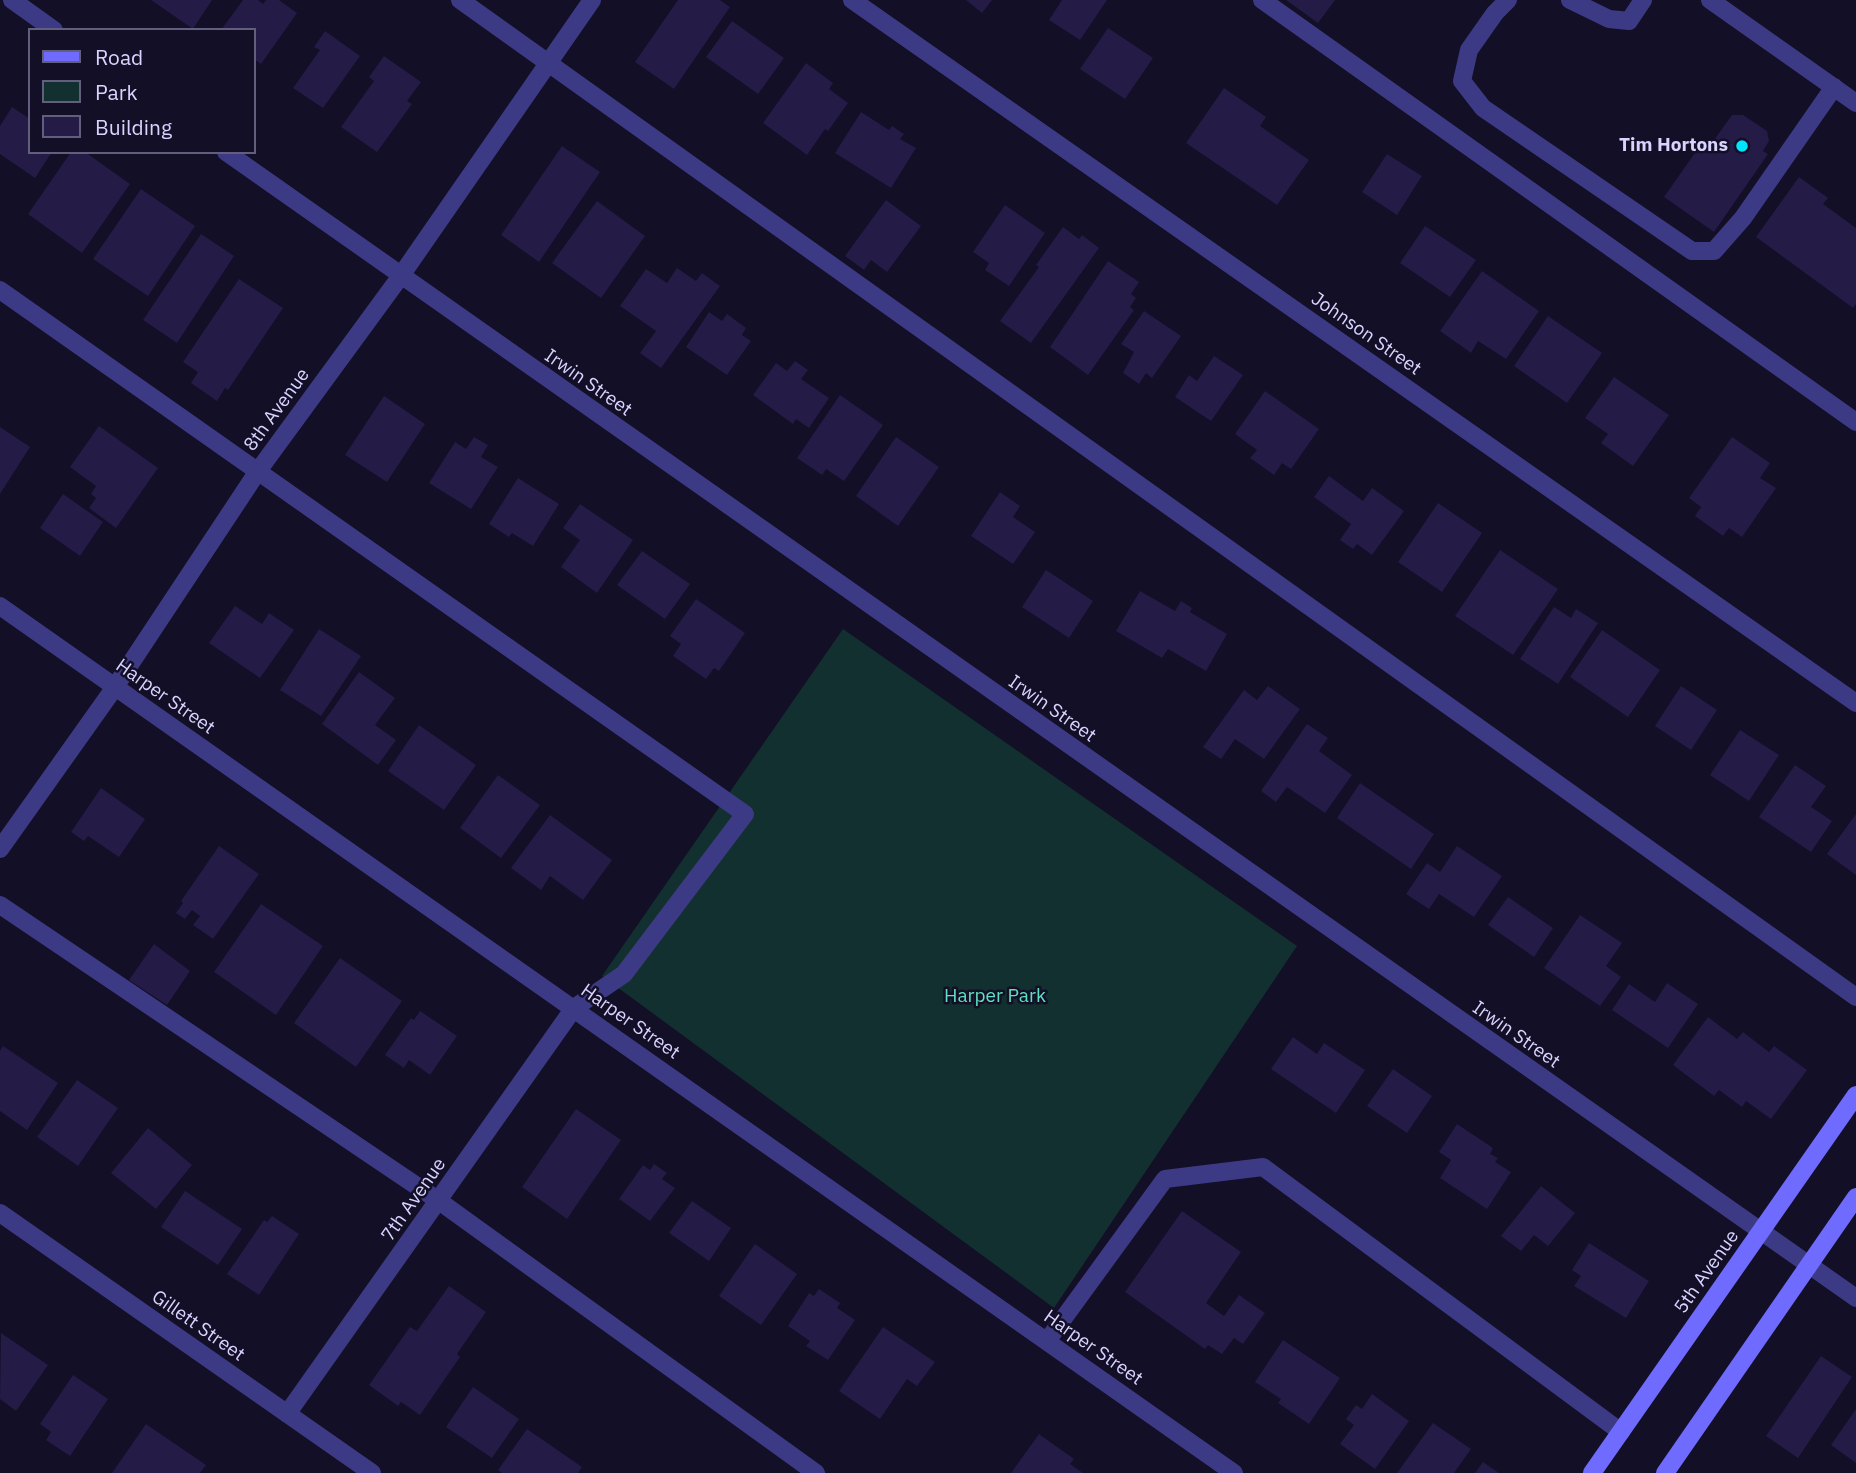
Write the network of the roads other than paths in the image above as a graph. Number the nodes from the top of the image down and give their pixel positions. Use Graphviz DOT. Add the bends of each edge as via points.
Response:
graph roads {
  1 [pos="12,0"];
  2 [pos="460,0"];
  3 [pos="593,0"];
  4 [pos="852,0"];
  5 [pos="1262,0"];
  6 [pos="1508,0"];
  7 [pos="1570,0"];
  8 [pos="1643,0"];
  9 [pos="1710,0"];
  10 [pos="51,28"];
  11 [pos="548,62"];
  12 [pos="1834,87"];
  13 [pos="1856,103"];
  14 [pos="229,154"];
  15 [pos="400,277"];
  16 [pos="0,290"];
  17 [pos="1856,422"];
  18 [pos="258,471"];
  19 [pos="0,606"];
  20 [pos="115,687"];
  21 [pos="1856,703"];
  22 [pos="0,849"];
  23 [pos="0,905"];
  24 [pos="1856,997"];
  25 [pos="574,1008"];
  26 [pos="1856,1096"];
  27 [pos="1856,1197"];
  28 [pos="439,1201"];
  29 [pos="0,1213"];
  30 [pos="1761,1232"];
  31 [pos="1809,1265"];
  32 [pos="1856,1297"];
  33 [pos="1046,1340"];
  34 [pos="287,1414"];
  35 [pos="1621,1432"];
  36 [pos="1672,1471"];
  37 [pos="372,1473"];
  38 [pos="816,1473"];
  39 [pos="1234,1473"];
  40 [pos="1592,1473"];
  1 -- 10 [label="street"];
  2 -- 11 [label="street"];
  3 -- 11 [label="street, 8th Avenue"];
  4 -- 21 [label="street, Johnson Street"];
  5 -- 17 [label="street"];
  6 -- 12 [label="street" via="1469,50 1462,81 1483,108 1692,251 1714,251 1743,218"];
  7 -- 8 [label="street" via="1609,19 1629,21"];
  9 -- 12 [label="street"];
  11 -- 15 [label="street, 8th Avenue"];
  11 -- 24 [label="street"];
  12 -- 13 [label="street"];
  14 -- 15 [label="street, Irwin Street"];
  15 -- 18 [label="street, 8th Avenue"];
  15 -- 30 [label="street, Irwin Street"];
  16 -- 18 [label="street"];
  18 -- 20 [label="street, 8th Avenue"];
  18 -- 25 [label="street" via="745,814 624,974"];
  19 -- 20 [label="street, Harper Street"];
  20 -- 22 [label="street, 8th Avenue"];
  20 -- 25 [label="street, Harper Street"];
  23 -- 28 [label="street"];
  25 -- 28 [label="street, 7th Avenue"];
  25 -- 33 [label="street, Harper Street"];
  26 -- 30 [label="main road, 5th Avenue"];
  27 -- 31 [label="main road"];
  28 -- 34 [label="street, 7th Avenue"];
  28 -- 38 [label="street"];
  29 -- 34 [label="street, Gillett Street"];
  30 -- 31 [label="street, Irwin Street"];
  30 -- 35 [label="main road, 5th Avenue"];
  31 -- 32 [label="street, Irwin Street"];
  31 -- 36 [label="main road"];
  33 -- 35 [label="street" via="1165,1179 1263,1167"];
  33 -- 39 [label="street, Harper Street"];
  34 -- 37 [label="street, Gillett Street"];
  35 -- 40 [label="main road, 5th Avenue"];
}
